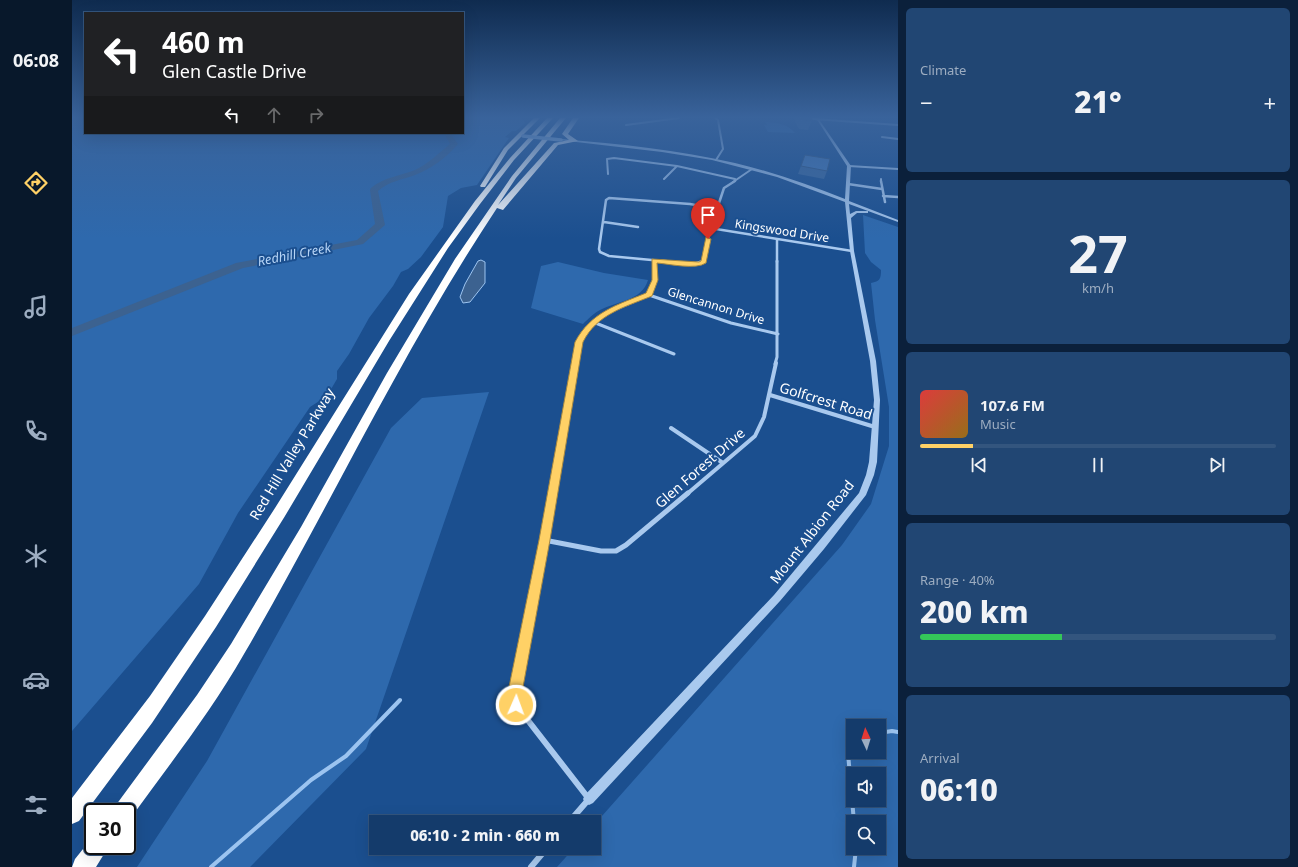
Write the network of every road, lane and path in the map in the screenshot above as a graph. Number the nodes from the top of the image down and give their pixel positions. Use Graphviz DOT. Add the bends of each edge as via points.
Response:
graph roads {
  1 [pos="499,158"];
  2 [pos="513,158"];
  3 [pos="527,158"];
  4 [pos="544,158"];
  5 [pos="608,158"];
  6 [pos="616,158"];
  7 [pos="707,158"];
  8 [pos="844,158"];
  9 [pos="716,160"];
  10 [pos="677,166"];
  11 [pos="849,166"];
  12 [pos="752,169"];
  13 [pos="898,170"];
  14 [pos="608,174"];
  15 [pos="664,179"];
  16 [pos="735,179"];
  17 [pos="881,179"];
  18 [pos="848,184"];
  19 [pos="882,189"];
  20 [pos="883,196"];
  21 [pos="898,197"];
  22 [pos="847,201"];
  23 [pos="885,202"];
  24 [pos="473,208"];
  25 [pos="716,209"];
  26 [pos="885,216"];
  27 [pos="849,217"];
  28 [pos="898,220"];
  29 [pos="604,222"];
  30 [pos="638,227"];
  31 [pos="710,228"];
  32 [pos="777,239"];
  33 [pos="471,240"];
  34 [pos="852,251"];
  35 [pos="654,260"];
  36 [pos="649,295"];
  37 [pos="593,322"];
  38 [pos="778,334"];
  39 [pos="674,354"];
  40 [pos="770,395"];
  41 [pos="671,428"];
  42 [pos="876,428"];
  43 [pos="723,463"];
  44 [pos="544,540"];
  45 [pos="589,799"];
  46 [pos="129,803"];
  47 [pos="72,814"];
  48 [pos="576,815"];
  49 [pos="92,855"];
  50 [pos="541,855"];
  51 [pos="83,867"];
  52 [pos="531,867"];
  1 -- 24 [label="highway" via="475,198"];
  2 -- 24 [label="highway, Red Hill Valley Parkway"];
  3 -- 33 [label="highway"];
  4 -- 33 [label="highway" via="480,233"];
  5 -- 14 [label="street"];
  6 -- 10 [label="street"];
  7 -- 9 [label="street"];
  8 -- 11 [label="street"];
  9 -- 12 [label="street"];
  10 -- 15 [label="street"];
  10 -- 16 [label="street"];
  11 -- 13 [label="street"];
  11 -- 18 [label="street, Mount Albion Road"];
  12 -- 16 [label="street"];
  12 -- 22 [label="street"];
  16 -- 25 [label="street" via="724,188"];
  17 -- 19 [label="street"];
  18 -- 19 [label="street"];
  18 -- 22 [label="street, Mount Albion Road"];
  19 -- 20 [label="street"];
  20 -- 21 [label="street"];
  20 -- 23 [label="street"];
  22 -- 26 [label="street"];
  22 -- 27 [label="street, Mount Albion Road"];
  24 -- 47 [label="highway, Red Hill Valley Parkway" via="411,296 214,617 155,704"];
  25 -- 29 [label="street" via="690,204 609,198 606,200"];
  25 -- 31 [label="street"];
  26 -- 27 [label="street" via="859,211"];
  26 -- 28 [label="street"];
  27 -- 34 [label="street, Mount Albion Road"];
  29 -- 30 [label="street"];
  29 -- 35 [label="street" via="600,252 609,256"];
  31 -- 32 [label="street, Kingswood Drive"];
  31 -- 35 [label="street" via="704,261 701,264"];
  32 -- 34 [label="street, Kingswood Drive"];
  32 -- 38 [label="street, Glen Forest Drive"];
  33 -- 46 [label="highway" via="396,366 306,531 237,650"];
  34 -- 42 [label="street, Mount Albion Road" via="873,361"];
  35 -- 36 [label="street" via="655,280"];
  36 -- 37 [label="street" via="610,311"];
  36 -- 38 [label="street, Glencannon Drive" via="731,323"];
  37 -- 39 [label="street"];
  37 -- 44 [label="street" via="585,330 575,358"];
  38 -- 40 [label="street, Glen Forest Drive"];
  40 -- 42 [label="street, Golfcrest Road"];
  40 -- 43 [label="street, Glen Forest Drive" via="755,436"];
  41 -- 43 [label="street"];
  42 -- 45 [label="street, Mount Albion Road" via="873,462 862,495 777,598"];
  43 -- 44 [label="street, Glen Forest Drive" via="616,551 601,552"];
  44 -- 45 [label="street" via="516,687 516,705"];
  45 -- 48 [label="street, Mount Albion Road"];
  49 -- 51 [label="highway"];
  50 -- 52 [label="street"];
}
